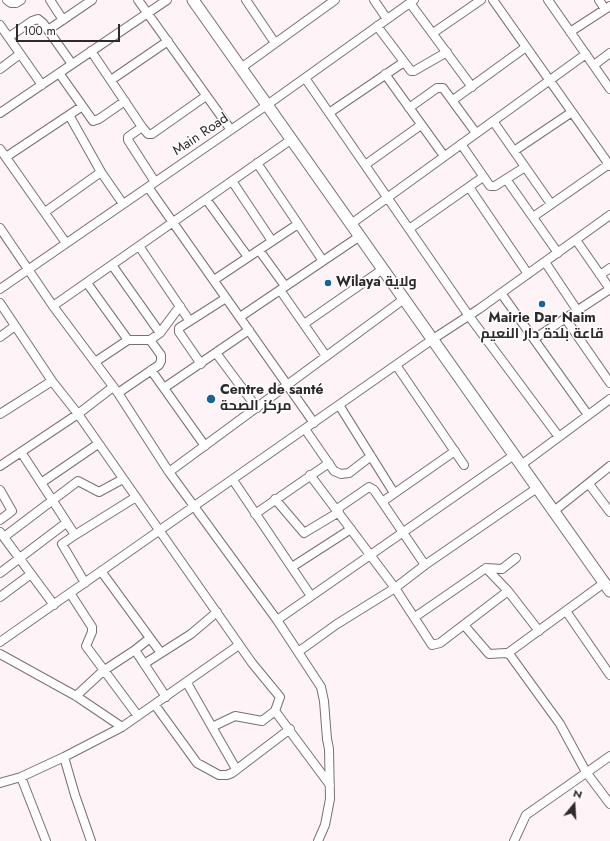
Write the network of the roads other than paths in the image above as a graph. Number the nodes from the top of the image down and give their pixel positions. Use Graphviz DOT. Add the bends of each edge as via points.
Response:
graph roads {
  1 [pos="7,0"];
  2 [pos="21,0"];
  3 [pos="50,0"];
  4 [pos="92,0"];
  5 [pos="138,0"];
  6 [pos="167,0"];
  7 [pos="193,0"];
  8 [pos="246,0"];
  9 [pos="336,0"];
  10 [pos="374,0"];
  11 [pos="481,0"];
  12 [pos="493,0"];
  13 [pos="548,0"];
  14 [pos="599,0"];
  15 [pos="412,1"];
  16 [pos="324,3"];
  17 [pos="608,8"];
  18 [pos="148,13"];
  19 [pos="387,19"];
  20 [pos="63,20"];
  21 [pos="0,25"];
  22 [pos="377,26"];
  23 [pos="48,30"];
  24 [pos="570,32"];
  25 [pos="433,33"];
  26 [pos="8,38"];
  27 [pos="168,41"];
  28 [pos="275,43"];
  29 [pos="526,47"];
  30 [pos="91,51"];
  31 [pos="446,52"];
  32 [pos="610,53"];
  33 [pos="20,54"];
  34 [pos="586,54"];
  35 [pos="404,62"];
  36 [pos="72,64"];
  37 [pos="594,65"];
  38 [pos="241,68"];
  39 [pos="0,69"];
  40 [pos="59,73"];
  41 [pos="385,74"];
  42 [pos="304,78"];
  43 [pos="111,80"];
  44 [pos="550,80"];
  45 [pos="42,85"];
  46 [pos="472,87"];
  47 [pos="610,89"];
  48 [pos="206,96"];
  49 [pos="453,100"];
  50 [pos="125,101"];
  51 [pos="267,105"];
  52 [pos="81,107"];
  53 [pos="409,108"];
  54 [pos="572,112"];
  55 [pos="0,113"];
  56 [pos="329,113"];
  57 [pos="69,115"];
  58 [pos="493,121"];
  59 [pos="421,125"];
  60 [pos="142,126"];
  61 [pos="231,130"];
  62 [pos="476,133"];
  63 [pos="292,140"];
  64 [pos="461,144"];
  65 [pos="0,149"];
  66 [pos="514,150"];
  67 [pos="444,156"];
  68 [pos="6,157"];
  69 [pos="257,163"];
  70 [pos="365,165"];
  71 [pos="610,165"];
  72 [pos="525,167"];
  73 [pos="101,172"];
  74 [pos="483,177"];
  75 [pos="506,179"];
  76 [pos="232,181"];
  77 [pos="152,184"];
  78 [pos="469,187"];
  79 [pos="387,197"];
  80 [pos="206,199"];
  81 [pos="123,204"];
  82 [pos="552,204"];
  83 [pos="45,212"];
  84 [pos="610,215"];
  85 [pos="533,218"];
  86 [pos="173,222"];
  87 [pos="298,224"];
  88 [pos="351,224"];
  89 [pos="0,228"];
  90 [pos="409,229"];
  91 [pos="360,236"];
  92 [pos="3,238"];
  93 [pos="576,240"];
  94 [pos="272,241"];
  95 [pos="66,243"];
  96 [pos="139,246"];
  97 [pos="259,250"];
  98 [pos="558,253"];
  99 [pos="248,257"];
  100 [pos="323,261"];
  101 [pos="545,262"];
  102 [pos="112,265"];
  103 [pos="610,268"];
  104 [pos="28,269"];
  105 [pos="383,269"];
  106 [pos="528,274"];
  107 [pos="600,274"];
  108 [pos="214,280"];
  109 [pos="88,283"];
  110 [pos="282,288"];
  111 [pos="0,289"];
  112 [pos="501,293"];
  113 [pos="226,298"];
  114 [pos="404,299"];
  115 [pos="0,303"];
  116 [pos="53,306"];
  117 [pos="180,306"];
  118 [pos="577,310"];
  119 [pos="469,316"];
  120 [pos="240,317"];
  121 [pos="565,318"];
  122 [pos="189,320"];
  123 [pos="304,324"];
  124 [pos="15,326"];
  125 [pos="249,330"];
  126 [pos="160,333"];
  127 [pos="0,337"];
  128 [pos="432,339"];
  129 [pos="534,339"];
  130 [pos="128,340"];
  131 [pos="150,340"];
  132 [pos="216,353"];
  133 [pos="326,356"];
  134 [pos="94,362"];
  135 [pos="201,364"];
  136 [pos="396,365"];
  137 [pos="151,370"];
  138 [pos="52,381"];
  139 [pos="610,383"];
  140 [pos="288,385"];
  141 [pos="164,388"];
  142 [pos="115,390"];
  143 [pos="610,399"];
  144 [pos="339,405"];
  145 [pos="256,408"];
  146 [pos="0,414"];
  147 [pos="78,414"];
  148 [pos="588,415"];
  149 [pos="314,423"];
  150 [pos="305,429"];
  151 [pos="559,437"];
  152 [pos="98,444"];
  153 [pos="204,446"];
  154 [pos="455,450"];
  155 [pos="21,452"];
  156 [pos="514,455"];
  157 [pos="371,456"];
  158 [pos="1,462"];
  159 [pos="329,463"];
  160 [pos="464,465"];
  161 [pos="521,465"];
  162 [pos="610,466"];
  163 [pos="169,472"];
  164 [pos="310,475"];
  165 [pos="123,478"];
  166 [pos="233,480"];
  167 [pos="41,483"];
  168 [pos="589,484"];
  169 [pos="537,488"];
  170 [pos="0,490"];
  171 [pos="394,493"];
  172 [pos="136,497"];
  173 [pos="276,499"];
  174 [pos="52,500"];
  175 [pos="382,502"];
  176 [pos="194,507"];
  177 [pos="338,510"];
  178 [pos="554,511"];
  179 [pos="610,512"];
  180 [pos="255,514"];
  181 [pos="0,520"];
  182 [pos="66,523"];
  183 [pos="351,529"];
  184 [pos="160,531"];
  185 [pos="402,533"];
  186 [pos="2,534"];
  187 [pos="75,535"];
  188 [pos="369,554"];
  189 [pos="20,558"];
  190 [pos="516,558"];
  191 [pos="424,565"];
  192 [pos="292,567"];
  193 [pos="486,568"];
  194 [pos="101,571"];
  195 [pos="0,573"];
  196 [pos="32,574"];
  197 [pos="85,583"];
  198 [pos="607,587"];
  199 [pos="395,588"];
  200 [pos="508,591"];
  201 [pos="70,593"];
  202 [pos="311,596"];
  203 [pos="0,597"];
  204 [pos="54,605"];
  205 [pos="566,611"];
  206 [pos="217,612"];
  207 [pos="415,618"];
  208 [pos="277,620"];
  209 [pos="464,625"];
  210 [pos="539,631"];
  211 [pos="150,638"];
  212 [pos="0,642"];
  213 [pos="239,645"];
  214 [pos="135,650"];
  215 [pos="298,652"];
  216 [pos="508,653"];
  217 [pos="0,654"];
  218 [pos="161,654"];
  219 [pos="144,664"];
  220 [pos="103,671"];
  221 [pos="610,675"];
  222 [pos="187,683"];
  223 [pos="76,696"];
  224 [pos="166,697"];
  225 [pos="155,705"];
  226 [pos="275,711"];
  227 [pos="138,716"];
  228 [pos="122,727"];
  229 [pos="212,727"];
  230 [pos="290,729"];
  231 [pos="610,756"];
  232 [pos="64,757"];
  233 [pos="236,769"];
  234 [pos="586,772"];
  235 [pos="21,776"];
  236 [pos="0,784"];
  237 [pos="330,785"];
  238 [pos="610,804"];
  239 [pos="46,841"];
  240 [pos="91,841"];
  241 [pos="318,841"];
  242 [pos="514,841"];
  1 -- 2 [label="street" via="11,3"];
  3 -- 20 [label="street"];
  4 -- 20 [label="street"];
  5 -- 18 [label="street"];
  6 -- 18 [label="street"];
  7 -- 38 [label="street"];
  8 -- 28 [label="street"];
  9 -- 16 [label="street"];
  10 -- 19 [label="street"];
  11 -- 25 [label="street"];
  12 -- 29 [label="street"];
  13 -- 24 [label="street"];
  14 -- 17 [label="street"];
  15 -- 19 [label="street, Main Road"];
  15 -- 25 [label="street"];
  16 -- 28 [label="street"];
  17 -- 24 [label="street"];
  18 -- 27 [label="street"];
  18 -- 30 [label="street"];
  19 -- 22 [label="street, Main Road"];
  20 -- 23 [label="street"];
  21 -- 26 [label="street"];
  22 -- 35 [label="street"];
  22 -- 42 [label="street, Main Road"];
  23 -- 26 [label="street" via="43,23 35,19"];
  23 -- 36 [label="street"];
  24 -- 34 [label="street"];
  25 -- 31 [label="street"];
  26 -- 33 [label="street"];
  27 -- 43 [label="street"];
  27 -- 48 [label="street"];
  28 -- 38 [label="street"];
  29 -- 44 [label="street"];
  29 -- 46 [label="street"];
  30 -- 36 [label="street"];
  30 -- 43 [label="street"];
  31 -- 35 [label="street" via="414,71"];
  31 -- 46 [label="street"];
  32 -- 37 [label="street"];
  33 -- 39 [label="street"];
  33 -- 45 [label="street"];
  34 -- 37 [label="street"];
  34 -- 44 [label="street"];
  35 -- 41 [label="street"];
  36 -- 40 [label="street"];
  37 -- 47 [label="street"];
  38 -- 51 [label="street"];
  40 -- 45 [label="street"];
  40 -- 52 [label="street"];
  41 -- 53 [label="street"];
  41 -- 56 [label="street"];
  42 -- 51 [label="street, Main Road"];
  42 -- 56 [label="street"];
  43 -- 50 [label="street"];
  44 -- 54 [label="street"];
  44 -- 58 [label="street"];
  45 -- 55 [label="street"];
  46 -- 49 [label="street"];
  48 -- 60 [label="street" via="152,134 148,134"];
  48 -- 61 [label="street"];
  49 -- 53 [label="street" via="440,88"];
  49 -- 62 [label="street"];
  50 -- 52 [label="street" via="97,121 90,119"];
  50 -- 60 [label="street"];
  51 -- 61 [label="street, Main Road"];
  51 -- 63 [label="street"];
  52 -- 57 [label="street"];
  53 -- 59 [label="street"];
  54 -- 66 [label="street"];
  54 -- 71 [label="street"];
  56 -- 70 [label="street"];
  57 -- 68 [label="street"];
  57 -- 73 [label="street"];
  58 -- 62 [label="street"];
  58 -- 66 [label="street"];
  59 -- 67 [label="street"];
  59 -- 70 [label="street"];
  60 -- 77 [label="street" via="128,137 128,140"];
  61 -- 77 [label="street, Main Road"];
  62 -- 64 [label="street"];
  63 -- 69 [label="street"];
  63 -- 88 [label="street"];
  64 -- 67 [label="street"];
  64 -- 74 [label="street"];
  65 -- 68 [label="street"];
  66 -- 72 [label="street"];
  67 -- 79 [label="street"];
  68 -- 83 [label="street"];
  69 -- 76 [label="street"];
  69 -- 87 [label="street"];
  70 -- 79 [label="street"];
  71 -- 82 [label="street"];
  72 -- 75 [label="street"];
  72 -- 82 [label="street"];
  73 -- 81 [label="street"];
  73 -- 83 [label="street"];
  74 -- 75 [label="street" via="493,187"];
  74 -- 78 [label="street"];
  75 -- 85 [label="street"];
  76 -- 80 [label="street"];
  76 -- 94 [label="street"];
  77 -- 81 [label="street, Main Road"];
  77 -- 86 [label="street"];
  78 -- 90 [label="street"];
  78 -- 106 [label="street"];
  79 -- 88 [label="street"];
  79 -- 90 [label="street"];
  80 -- 86 [label="street"];
  80 -- 99 [label="street"];
  81 -- 95 [label="street, Main Road"];
  82 -- 85 [label="street"];
  83 -- 95 [label="street"];
  84 -- 93 [label="street"];
  85 -- 98 [label="street"];
  86 -- 96 [label="street"];
  86 -- 108 [label="street"];
  87 -- 94 [label="street"];
  87 -- 100 [label="street"];
  88 -- 91 [label="street"];
  89 -- 92 [label="street"];
  90 -- 119 [label="street"];
  91 -- 100 [label="street"];
  91 -- 105 [label="street"];
  92 -- 104 [label="street"];
  93 -- 98 [label="street"];
  93 -- 107 [label="street"];
  94 -- 97 [label="street"];
  95 -- 104 [label="street, Main Road"];
  96 -- 102 [label="street"];
  96 -- 117 [label="street"];
  97 -- 99 [label="street"];
  97 -- 110 [label="street"];
  98 -- 101 [label="street"];
  99 -- 108 [label="street"];
  100 -- 110 [label="street"];
  101 -- 106 [label="street"];
  101 -- 118 [label="street"];
  102 -- 109 [label="street"];
  102 -- 126 [label="street"];
  103 -- 107 [label="street"];
  104 -- 111 [label="street, Main Road"];
  104 -- 116 [label="street"];
  105 -- 114 [label="street"];
  105 -- 123 [label="street"];
  106 -- 112 [label="street"];
  107 -- 118 [label="street" via="610,289"];
  108 -- 113 [label="street"];
  109 -- 116 [label="street"];
  109 -- 130 [label="street"];
  110 -- 120 [label="street"];
  110 -- 123 [label="street"];
  112 -- 119 [label="street"];
  112 -- 129 [label="street"];
  113 -- 120 [label="street"];
  113 -- 122 [label="street"];
  114 -- 128 [label="street"];
  114 -- 133 [label="street"];
  115 -- 124 [label="street"];
  116 -- 134 [label="street"];
  117 -- 122 [label="street"];
  117 -- 126 [label="street"];
  118 -- 121 [label="street"];
  119 -- 128 [label="street"];
  119 -- 151 [label="street"];
  120 -- 125 [label="street"];
  121 -- 129 [label="street"];
  121 -- 139 [label="street"];
  122 -- 135 [label="street" via="180,326 179,332"];
  123 -- 133 [label="street"];
  124 -- 127 [label="street"];
  124 -- 138 [label="street"];
  125 -- 132 [label="street"];
  125 -- 140 [label="street"];
  126 -- 131 [label="street"];
  128 -- 136 [label="street"];
  128 -- 156 [label="street"];
  129 -- 148 [label="street"];
  130 -- 131 [label="street"];
  130 -- 134 [label="street"];
  131 -- 137 [label="street" via="162,358 159,365"];
  132 -- 135 [label="street"];
  132 -- 145 [label="street"];
  133 -- 140 [label="street"];
  134 -- 142 [label="street"];
  135 -- 141 [label="street"];
  136 -- 144 [label="street"];
  136 -- 154 [label="street"];
  137 -- 141 [label="street"];
  137 -- 142 [label="street"];
  138 -- 146 [label="street"];
  138 -- 147 [label="street"];
  140 -- 145 [label="street"];
  140 -- 149 [label="street"];
  141 -- 153 [label="street"];
  142 -- 147 [label="street"];
  142 -- 163 [label="street"];
  143 -- 148 [label="street"];
  144 -- 149 [label="street"];
  144 -- 157 [label="street"];
  145 -- 153 [label="street"];
  147 -- 152 [label="street"];
  147 -- 155 [label="street"];
  148 -- 151 [label="street"];
  149 -- 150 [label="street"];
  150 -- 159 [label="street"];
  150 -- 166 [label="street"];
  151 -- 161 [label="street"];
  152 -- 165 [label="street"];
  152 -- 167 [label="street"];
  153 -- 163 [label="street"];
  154 -- 160 [label="street"];
  154 -- 171 [label="street"];
  155 -- 158 [label="street"];
  155 -- 167 [label="street"];
  156 -- 161 [label="street"];
  156 -- 185 [label="street"];
  157 -- 159 [label="street" via="349,473 341,474 334,471"];
  157 -- 171 [label="street"];
  159 -- 164 [label="street"];
  161 -- 169 [label="street"];
  162 -- 168 [label="street"];
  163 -- 176 [label="street"];
  164 -- 173 [label="street"];
  164 -- 177 [label="street"];
  165 -- 172 [label="street"];
  165 -- 174 [label="street" via="100,492 78,480"];
  166 -- 176 [label="street"];
  166 -- 180 [label="street"];
  167 -- 174 [label="street"];
  168 -- 178 [label="street"];
  168 -- 179 [label="street"];
  169 -- 178 [label="street"];
  169 -- 191 [label="street"];
  170 -- 181 [label="street" via="12,509 11,513"];
  171 -- 175 [label="street"];
  172 -- 184 [label="street"];
  172 -- 187 [label="street"];
  173 -- 177 [label="street" via="304,533"];
  173 -- 180 [label="street"];
  174 -- 182 [label="street"];
  174 -- 186 [label="street"];
  175 -- 177 [label="street" via="369,487"];
  175 -- 185 [label="street"];
  176 -- 184 [label="street"];
  176 -- 208 [label="street"];
  177 -- 183 [label="street"];
  178 -- 198 [label="street"];
  180 -- 192 [label="street"];
  182 -- 187 [label="street"];
  182 -- 189 [label="street"];
  183 -- 188 [label="street"];
  183 -- 192 [label="street"];
  184 -- 194 [label="street"];
  184 -- 206 [label="street"];
  185 -- 188 [label="street"];
  185 -- 191 [label="street"];
  186 -- 189 [label="street"];
  187 -- 197 [label="street" via="62,544"];
  188 -- 199 [label="street"];
  188 -- 202 [label="street"];
  189 -- 195 [label="street"];
  189 -- 196 [label="street"];
  190 -- 193 [label="street" via="502,569"];
  191 -- 199 [label="street"];
  192 -- 202 [label="street"];
  193 -- 200 [label="street"];
  193 -- 207 [label="street"];
  194 -- 197 [label="street"];
  194 -- 211 [label="street"];
  196 -- 203 [label="street"];
  196 -- 204 [label="street"];
  197 -- 201 [label="street"];
  198 -- 205 [label="street"];
  199 -- 207 [label="street"];
  199 -- 215 [label="street"];
  200 -- 209 [label="street"];
  200 -- 210 [label="street"];
  201 -- 204 [label="street"];
  201 -- 220 [label="street" via="92,627 86,646"];
  202 -- 208 [label="street"];
  204 -- 212 [label="street"];
  205 -- 210 [label="street"];
  205 -- 221 [label="street"];
  206 -- 213 [label="street"];
  206 -- 218 [label="street"];
  207 -- 209 [label="street" via="432,645 440,643"];
  208 -- 215 [label="street"];
  209 -- 216 [label="street" via="489,654"];
  210 -- 216 [label="street"];
  211 -- 214 [label="street"];
  211 -- 218 [label="street"];
  213 -- 222 [label="street"];
  213 -- 226 [label="street" via="280,698"];
  214 -- 219 [label="street"];
  214 -- 220 [label="street"];
  215 -- 237 [label="street" via="323,692"];
  216 -- 234 [label="street" via="560,724"];
  217 -- 223 [label="street"];
  218 -- 219 [label="street"];
  219 -- 224 [label="street"];
  220 -- 223 [label="street"];
  220 -- 227 [label="street"];
  222 -- 224 [label="street"];
  222 -- 229 [label="street"];
  223 -- 228 [label="street"];
  224 -- 225 [label="street"];
  225 -- 227 [label="street"];
  225 -- 233 [label="street" via="197,763 219,775 227,775"];
  226 -- 229 [label="street" via="262,721 235,716"];
  226 -- 230 [label="street"];
  227 -- 228 [label="street"];
  228 -- 232 [label="street"];
  229 -- 233 [label="street"];
  230 -- 233 [label="street"];
  230 -- 237 [label="street"];
  231 -- 234 [label="street"];
  232 -- 235 [label="street"];
  232 -- 240 [label="street" via="74,795"];
  234 -- 238 [label="street"];
  234 -- 242 [label="street" via="526,815"];
  235 -- 236 [label="street"];
  235 -- 239 [label="street"];
  237 -- 241 [label="street" via="325,825"];
}
